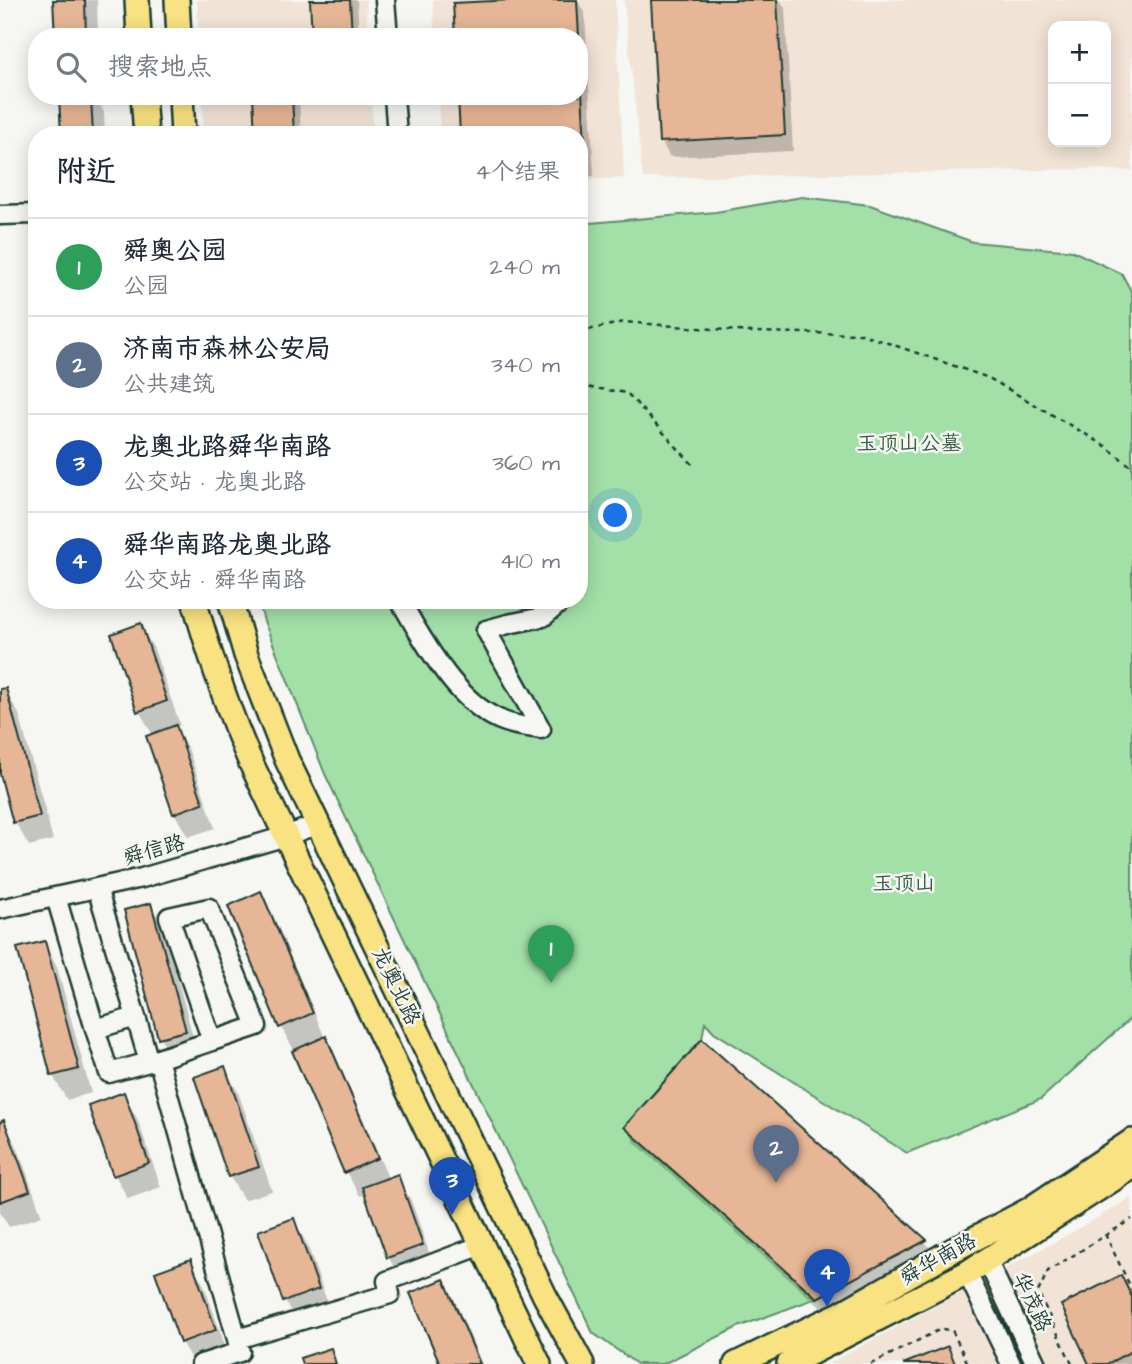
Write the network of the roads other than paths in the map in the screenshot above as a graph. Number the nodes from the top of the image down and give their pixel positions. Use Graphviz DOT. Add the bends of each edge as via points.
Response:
graph roads {
  1 [pos="137,0"];
  2 [pos="177,0"];
  3 [pos="385,0"];
  4 [pos="139,28"];
  5 [pos="178,28"];
  6 [pos="387,28"];
  7 [pos="144,105"];
  8 [pos="181,105"];
  9 [pos="395,105"];
  10 [pos="145,126"];
  11 [pos="183,126"];
  12 [pos="396,126"];
  13 [pos="28,214"];
  14 [pos="0,215"];
  15 [pos="197,609"];
  16 [pos="233,609"];
  17 [pos="406,609"];
  18 [pos="553,609"];
  19 [pos="318,824"];
  20 [pos="286,836"];
  21 [pos="97,888"];
  22 [pos="56,897"];
  23 [pos="0,909"];
  24 [pos="136,1017"];
  25 [pos="94,1029"];
  26 [pos="212,1041"];
  27 [pos="153,1061"];
  28 [pos="1132,1141"];
  29 [pos="1132,1167"];
  30 [pos="482,1245"];
  31 [pos="987,1260"];
  32 [pos="967,1273"];
  33 [pos="237,1339"];
  34 [pos="201,1364"];
  35 [pos="539,1364"];
  36 [pos="582,1364"];
  37 [pos="736,1364"];
  38 [pos="789,1364"];
  39 [pos="1011,1364"];
  40 [pos="1037,1364"];
  1 -- 4 [label="main road"];
  2 -- 5 [label="main road"];
  3 -- 6 [label="street"];
  7 -- 10 [label="main road"];
  8 -- 11 [label="main road"];
  9 -- 12 [label="street"];
  13 -- 14 [label="street"];
  15 -- 20 [label="main road, 龙奥北路" via="236,728"];
  16 -- 19 [label="main road, 龙奥北路" via="265,706"];
  17 -- 18 [label="street" via="469,701 504,722 541,729 486,630 543,617"];
  19 -- 20 [label="street, 舜信路"];
  19 -- 36 [label="main road, 龙奥北路" via="545,1297"];
  20 -- 21 [label="street, 舜信路"];
  20 -- 30 [label="main road, 龙奥北路"];
  21 -- 22 [label="street, 舜信路"];
  21 -- 24 [label="street"];
  22 -- 23 [label="street, 舜信路"];
  22 -- 25 [label="street"];
  24 -- 25 [label="street"];
  24 -- 27 [label="street"];
  25 -- 27 [label="street" via="109,1073"];
  26 -- 26 [label="street" via="169,917 209,908 257,1026"];
  26 -- 27 [label="street"];
  27 -- 33 [label="street"];
  28 -- 37 [label="main road, 舜华南路" via="1027,1211 842,1313"];
  29 -- 31 [label="main road, 舜华南路"];
  30 -- 33 [label="street" via="387,1282 390,1294"];
  30 -- 35 [label="main road, 龙奥北路"];
  31 -- 32 [label="main road, 舜华南路"];
  31 -- 40 [label="street, 华茂路"];
  32 -- 38 [label="main road, 舜华南路"];
  32 -- 39 [label="street"];
  33 -- 34 [label="street" via="240,1352"];
}
